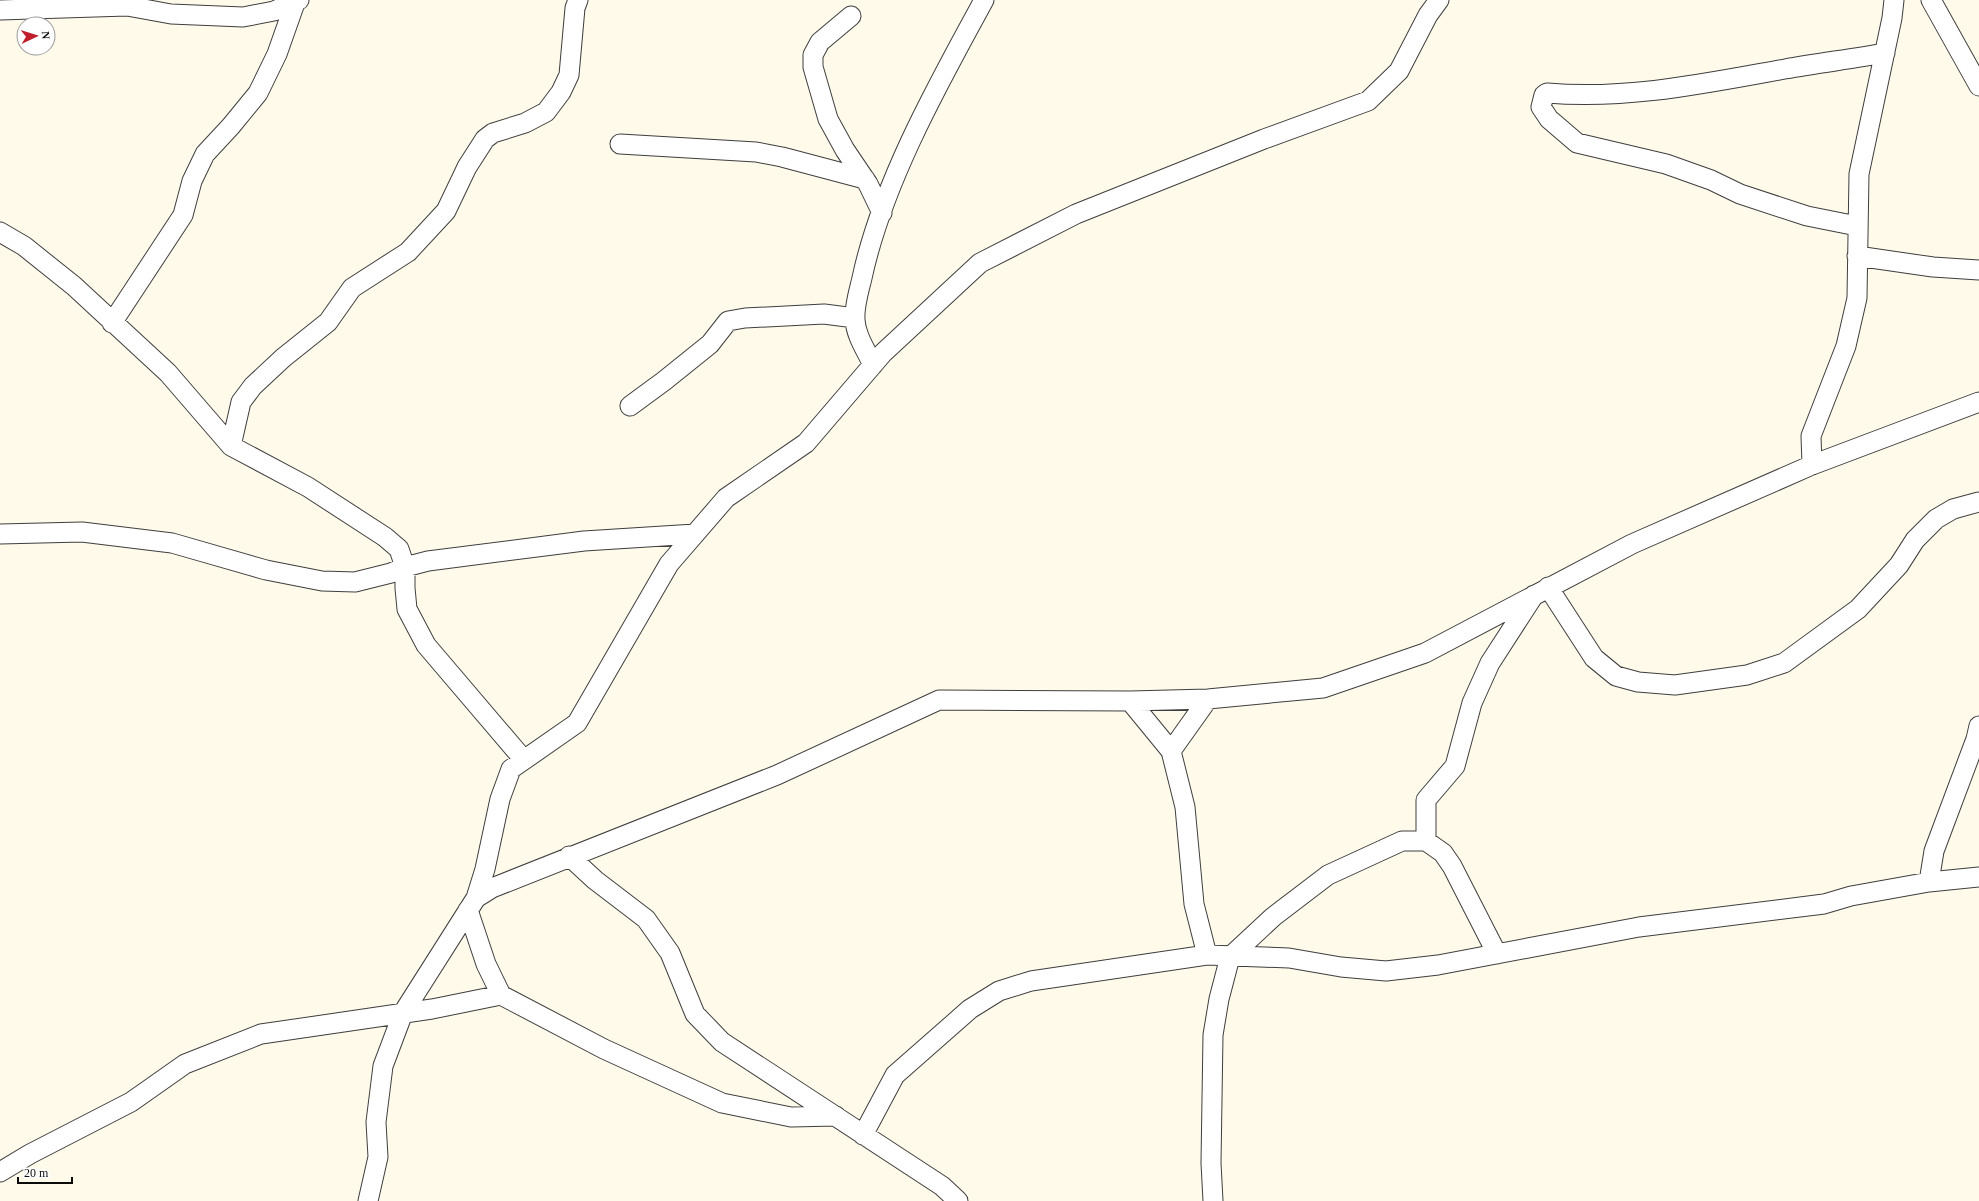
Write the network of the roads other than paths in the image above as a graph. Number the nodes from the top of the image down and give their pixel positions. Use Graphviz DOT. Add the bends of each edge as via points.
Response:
graph roads {
  1 [pos="984,0"];
  2 [pos="1439,0"];
  3 [pos="1894,0"];
  4 [pos="1931,0"];
  5 [pos="297,2"];
  6 [pos="574,3"];
  7 [pos="0,10"];
  8 [pos="851,16"];
  9 [pos="1885,53"];
  10 [pos="1979,86"];
  11 [pos="620,144"];
  12 [pos="894,180"];
  13 [pos="867,181"];
  14 [pos="882,213"];
  15 [pos="1857,226"];
  16 [pos="0,232"];
  17 [pos="1857,256"];
  18 [pos="1979,270"];
  19 [pos="855,318"];
  20 [pos="112,323"];
  21 [pos="873,365"];
  22 [pos="1979,402"];
  23 [pos="630,406"];
  24 [pos="231,446"];
  25 [pos="1812,465"];
  26 [pos="1979,502"];
  27 [pos="0,534"];
  28 [pos="695,534"];
  29 [pos="406,567"];
  30 [pos="1542,590"];
  31 [pos="1208,699"];
  32 [pos="1130,701"];
  33 [pos="1979,726"];
  34 [pos="1171,751"];
  35 [pos="524,760"];
  36 [pos="1426,841"];
  37 [pos="569,856"];
  38 [pos="1979,877"];
  39 [pos="1929,882"];
  40 [pos="472,904"];
  41 [pos="1496,954"];
  42 [pos="1207,955"];
  43 [pos="1230,956"];
  44 [pos="501,995"];
  45 [pos="403,1014"];
  46 [pos="836,1116"];
  47 [pos="863,1135"];
  48 [pos="0,1172"];
  49 [pos="368,1201"];
  50 [pos="958,1201"];
  51 [pos="1213,1201"];
  1 -- 12 [label="street" via="921,120"];
  2 -- 21 [label="street" via="1428,15 1399,71 1368,101 1264,139 1076,214 980,263"];
  3 -- 9 [label="street"];
  4 -- 10 [label="street"];
  5 -- 7 [label="street" via="274,11 243,17 172,14 128,6"];
  5 -- 20 [label="street" via="277,54 258,93 205,154 192,181 183,215"];
  6 -- 24 [label="street" via="569,75 561,92 546,112 525,123 493,133 485,139 467,167 446,211 408,252 352,288 328,322 253,386 241,402"];
  8 -- 13 [label="street" via="820,42 813,55 813,67 828,119 845,150"];
  9 -- 15 [label="street" via="1859,174"];
  9 -- 15 [label="street" via="1702,85 1613,95 1547,93 1542,99 1541,107 1549,119 1577,143 1666,164 1711,180 1740,194 1806,216"];
  11 -- 13 [label="street" via="756,152"];
  12 -- 13 [label="street"];
  12 -- 14 [label="street"];
  13 -- 14 [label="street"];
  14 -- 19 [label="street" via="868,251"];
  15 -- 17 [label="street"];
  16 -- 20 [label="street" via="41,259 74,286"];
  17 -- 18 [label="street" via="1933,267"];
  17 -- 25 [label="street" via="1857,298 1846,346 1811,436"];
  19 -- 21 [label="street" via="857,332"];
  19 -- 23 [label="street" via="824,314 728,321 710,344"];
  20 -- 24 [label="street" via="168,374"];
  21 -- 28 [label="street" via="806,443 726,498"];
  22 -- 25 [label="street"];
  24 -- 29 [label="street" via="308,487 385,538 399,550"];
  25 -- 30 [label="street" via="1632,544"];
  26 -- 30 [label="street" via="1953,508 1936,519 1915,540 1899,564 1858,609 1784,663 1747,675 1675,685 1638,682 1616,676 1594,658"];
  27 -- 29 [label="street" via="82,532 172,543 266,570 322,581 355,582"];
  28 -- 29 [label="street" via="584,541 428,561"];
  28 -- 35 [label="street" via="669,564 577,723"];
  29 -- 35 [label="street" via="407,609 426,645"];
  30 -- 31 [label="street" via="1425,652 1323,688"];
  30 -- 36 [label="street" via="1490,663 1472,703 1454,766 1426,800"];
  31 -- 32 [label="street"];
  31 -- 34 [label="street"];
  32 -- 34 [label="street"];
  32 -- 37 [label="street" via="939,700 777,775"];
  33 -- 39 [label="street" via="1934,851"];
  34 -- 42 [label="street" via="1185,807 1194,904"];
  35 -- 40 [label="street" via="511,769 500,799 485,869"];
  36 -- 41 [label="street" via="1443,853 1452,866"];
  36 -- 43 [label="street" via="1402,841 1328,875 1273,917"];
  37 -- 40 [label="street" via="492,888"];
  37 -- 46 [label="street" via="595,880 646,919 670,953 695,1014 722,1042"];
  38 -- 39 [label="street"];
  39 -- 41 [label="street" via="1851,896 1824,904 1639,927"];
  40 -- 44 [label="street" via="486,964"];
  40 -- 45 [label="street"];
  41 -- 43 [label="street" via="1438,965 1386,971 1341,967 1289,958"];
  42 -- 43 [label="street"];
  42 -- 47 [label="street" via="1031,981 999,991 970,1009 895,1075"];
  43 -- 51 [label="street" via="1213,1034 1210,1163"];
  44 -- 45 [label="street"];
  44 -- 46 [label="street" via="604,1049 722,1103 791,1117"];
  45 -- 48 [label="street" via="261,1034 224,1047 185,1064 131,1102"];
  45 -- 49 [label="street" via="383,1066 376,1122 378,1158"];
  46 -- 47 [label="street"];
  47 -- 50 [label="street" via="942,1186"];
}
